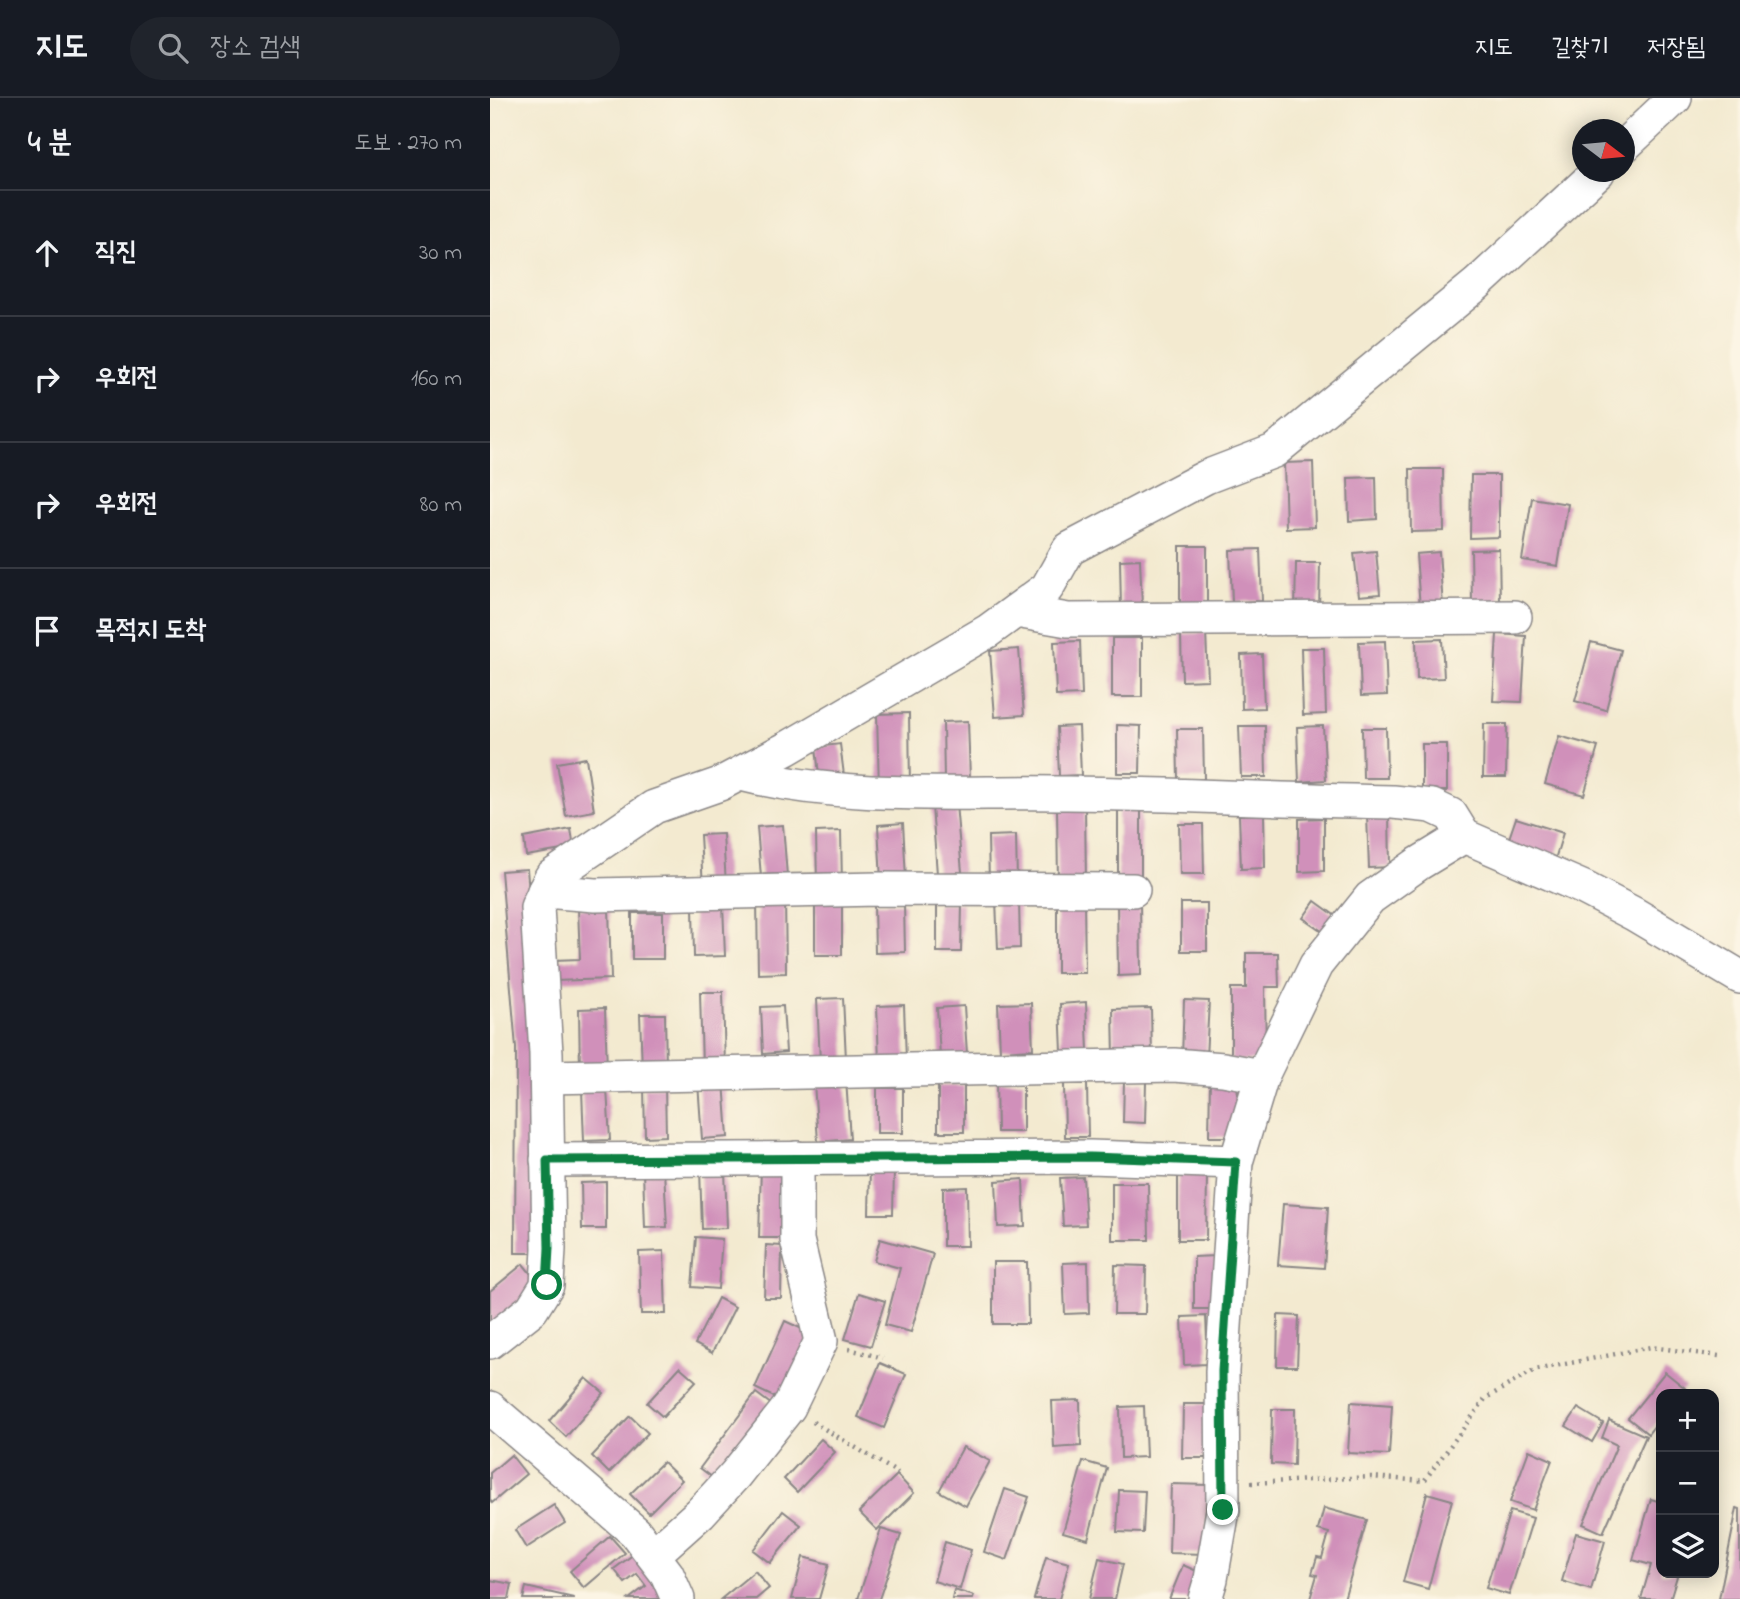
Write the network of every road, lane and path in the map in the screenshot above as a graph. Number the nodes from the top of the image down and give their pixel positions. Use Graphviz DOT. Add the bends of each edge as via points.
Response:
graph roads {
  1 [pos="1675,98"];
  2 [pos="1635,136"];
  3 [pos="1587,182"];
  4 [pos="1016,611"];
  5 [pos="1515,617"];
  6 [pos="740,774"];
  7 [pos="1464,836"];
  8 [pos="1133,890"];
  9 [pos="544,891"];
  10 [pos="1740,977"];
  11 [pos="1262,1076"];
  12 [pos="546,1077"];
  13 [pos="797,1158"];
  14 [pos="547,1160"];
  15 [pos="1236,1162"];
  16 [pos="490,1342"];
  17 [pos="1719,1356"];
  18 [pos="789,1407"];
  19 [pos="490,1408"];
  20 [pos="898,1473"];
  21 [pos="1223,1488"];
  22 [pos="653,1555"];
  23 [pos="678,1599"];
  24 [pos="1205,1599"];
  1 -- 2 [label="street"];
  3 -- 4 [label="street" via="1477,284 1274,451 1206,477 1069,549 1048,588"];
  4 -- 5 [label="street" via="1068,620"];
  4 -- 6 [label="street"];
  6 -- 7 [label="street" via="780,784 869,793 1392,802 1432,806 1451,815"];
  6 -- 9 [label="street" via="654,807 551,877"];
  7 -- 10 [label="street" via="1594,893"];
  7 -- 11 [label="street" via="1370,898 1316,965"];
  8 -- 9 [label="street" via="595,895"];
  9 -- 12 [label="street" via="537,908"];
  11 -- 12 [label="street" via="1174,1065"];
  11 -- 15 [label="street"];
  12 -- 14 [label="street"];
  13 -- 14 [label="street"];
  13 -- 15 [label="street" via="1090,1157"];
  13 -- 18 [label="street" via="797,1240 821,1341"];
  14 -- 16 [label="street" via="547,1285 532,1309"];
  15 -- 21 [label="street" via="1222,1371"];
  17 -- 21 [label="path" via="1651,1348 1535,1370 1486,1398 1424,1481 1371,1477 1266,1481"];
  18 -- 20 [label="path"];
  18 -- 22 [label="street" via="700,1513"];
  19 -- 22 [label="street" via="635,1531"];
  21 -- 24 [label="street" via="1223,1510"];
  22 -- 23 [label="street"];
}
